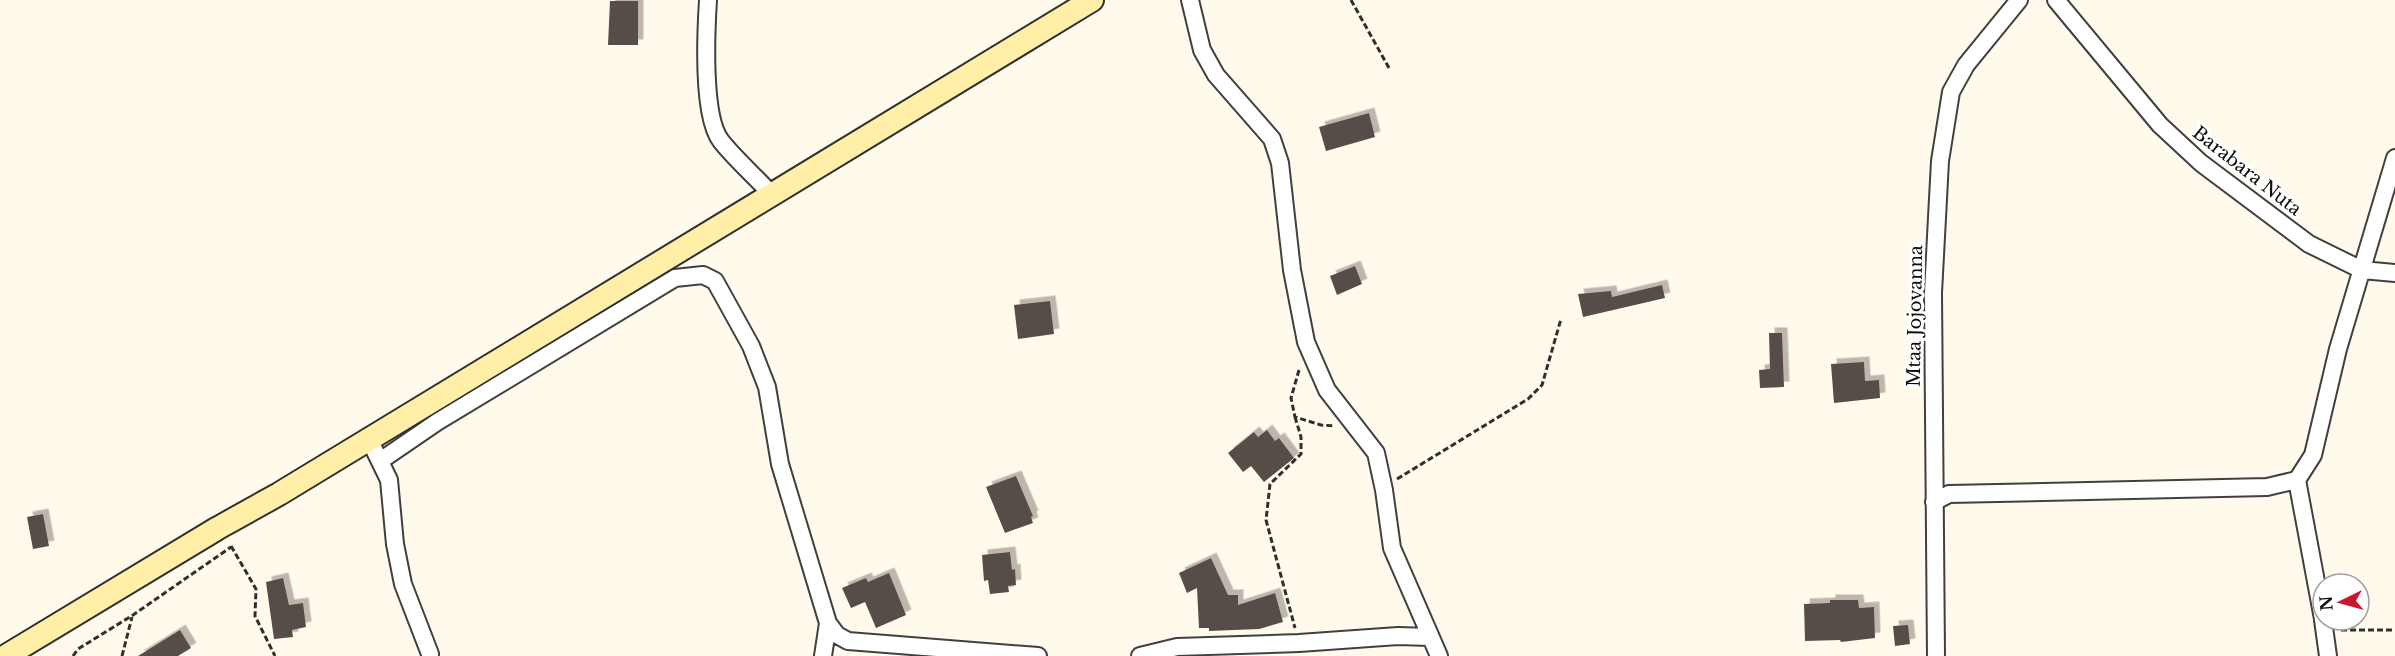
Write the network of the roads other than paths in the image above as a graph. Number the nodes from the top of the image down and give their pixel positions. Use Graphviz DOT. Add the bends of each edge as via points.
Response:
graph roads {
  1 [pos="708,0"];
  2 [pos="1092,0"];
  3 [pos="1190,0"];
  4 [pos="2019,0"];
  5 [pos="2056,0"];
  6 [pos="2395,158"];
  7 [pos="772,195"];
  8 [pos="2362,270"];
  9 [pos="2395,273"];
  10 [pos="369,439"];
  11 [pos="380,461"];
  12 [pos="2297,480"];
  13 [pos="1934,502"];
  14 [pos="2316,572"];
  15 [pos="828,622"];
  16 [pos="2327,632"];
  17 [pos="1430,637"];
  18 [pos="430,654"];
  19 [pos="6,656"];
  20 [pos="823,656"];
  21 [pos="1038,656"];
  22 [pos="1140,656"];
  23 [pos="1439,656"];
  24 [pos="1936,656"];
  25 [pos="2328,656"];
  1 -- 7 [label="street" via="705,54 712,123 720,140"];
  2 -- 7 [label="main road"];
  3 -- 17 [label="street" via="1202,50 1216,75 1272,140 1280,163 1292,270 1306,342 1327,390 1376,453 1392,548"];
  4 -- 13 [label="street, Mtaa Jojovanna" via="1966,64 1951,92 1940,161 1933,293"];
  5 -- 8 [label="street, Barabara Nuta" via="2160,125 2201,164 2309,244"];
  6 -- 8 [label="street"];
  7 -- 10 [label="main road"];
  8 -- 9 [label="street, Barabara Nuta"];
  8 -- 12 [label="street" via="2337,349 2313,455"];
  10 -- 11 [label="street"];
  10 -- 19 [label="main road"];
  11 -- 15 [label="street" via="437,422 675,278 704,275 715,281 751,346 766,387 780,464"];
  11 -- 18 [label="street" via="389,480 394,544 403,584"];
  12 -- 13 [label="street" via="2267,487 1949,494"];
  12 -- 14 [label="street"];
  13 -- 24 [label="street, Mtaa Jojovanna"];
  15 -- 20 [label="street"];
  15 -- 21 [label="street" via="837,635 848,641"];
  16 -- 25 [label="street"];
  17 -- 22 [label="street" via="1177,647"];
  17 -- 23 [label="street"];
}
